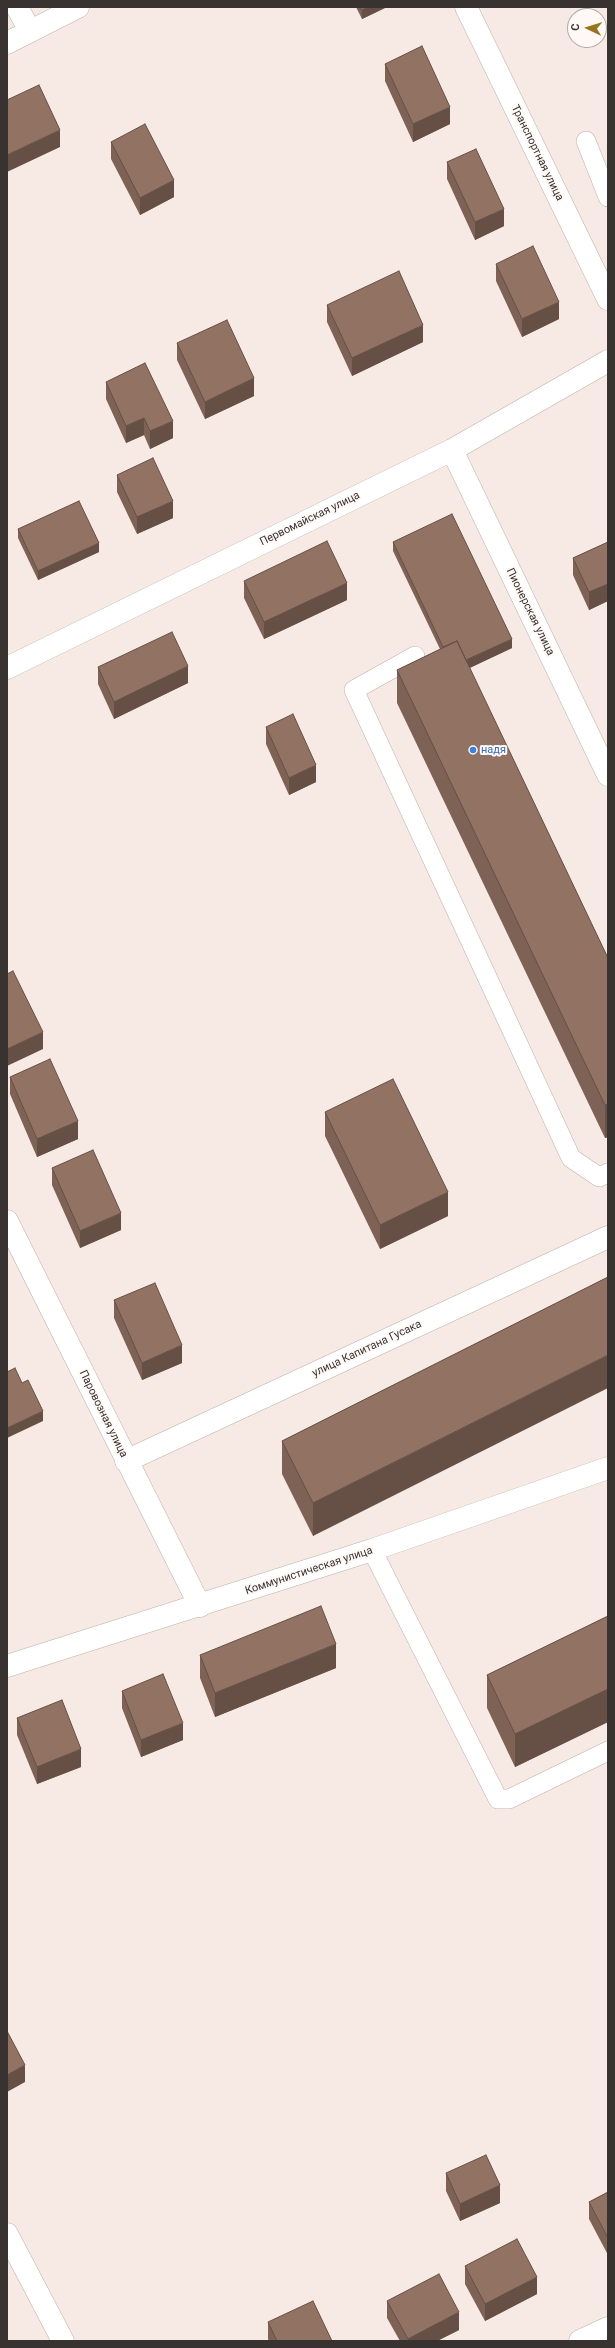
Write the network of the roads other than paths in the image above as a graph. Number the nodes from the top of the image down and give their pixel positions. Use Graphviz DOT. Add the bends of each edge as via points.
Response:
graph roads {
  1 [pos="17,7"];
  2 [pos="78,7"];
  3 [pos="466,7"];
  4 [pos="30,31"];
  5 [pos="7,43"];
  6 [pos="586,141"];
  7 [pos="608,197"];
  8 [pos="608,299"];
  9 [pos="608,361"];
  10 [pos="452,450"];
  11 [pos="415,656"];
  12 [pos="7,668"];
  13 [pos="608,775"];
  14 [pos="608,1173"];
  15 [pos="7,1221"];
  16 [pos="608,1237"];
  17 [pos="126,1461"];
  18 [pos="608,1468"];
  19 [pos="372,1550"];
  20 [pos="200,1606"];
  21 [pos="7,1666"];
  22 [pos="608,1751"];
  23 [pos="7,2234"];
  24 [pos="608,2328"];
  25 [pos="63,2341"];
  26 [pos="580,2341"];
  1 -- 4 [label="street"];
  2 -- 4 [label="street"];
  3 -- 8 [label="street, Транспортная улица"];
  4 -- 5 [label="street"];
  6 -- 7 [label="lane"];
  9 -- 10 [label="street, Первомайская улица"];
  10 -- 12 [label="street, Первомайская улица"];
  10 -- 13 [label="street, Пионерская улица"];
  11 -- 14 [label="lane" via="354,690 571,1158 599,1177"];
  15 -- 17 [label="street, Паровозная улица"];
  16 -- 17 [label="street, улица Капитана Гусака"];
  17 -- 20 [label="street, Паровозная улица"];
  18 -- 19 [label="street, Коммунистическая улица"];
  19 -- 20 [label="street, Коммунистическая улица"];
  19 -- 22 [label="lane" via="498,1799 509,1798"];
  20 -- 21 [label="street, Коммунистическая улица"];
  23 -- 25 [label="street"];
  24 -- 26 [label="street"];
}
